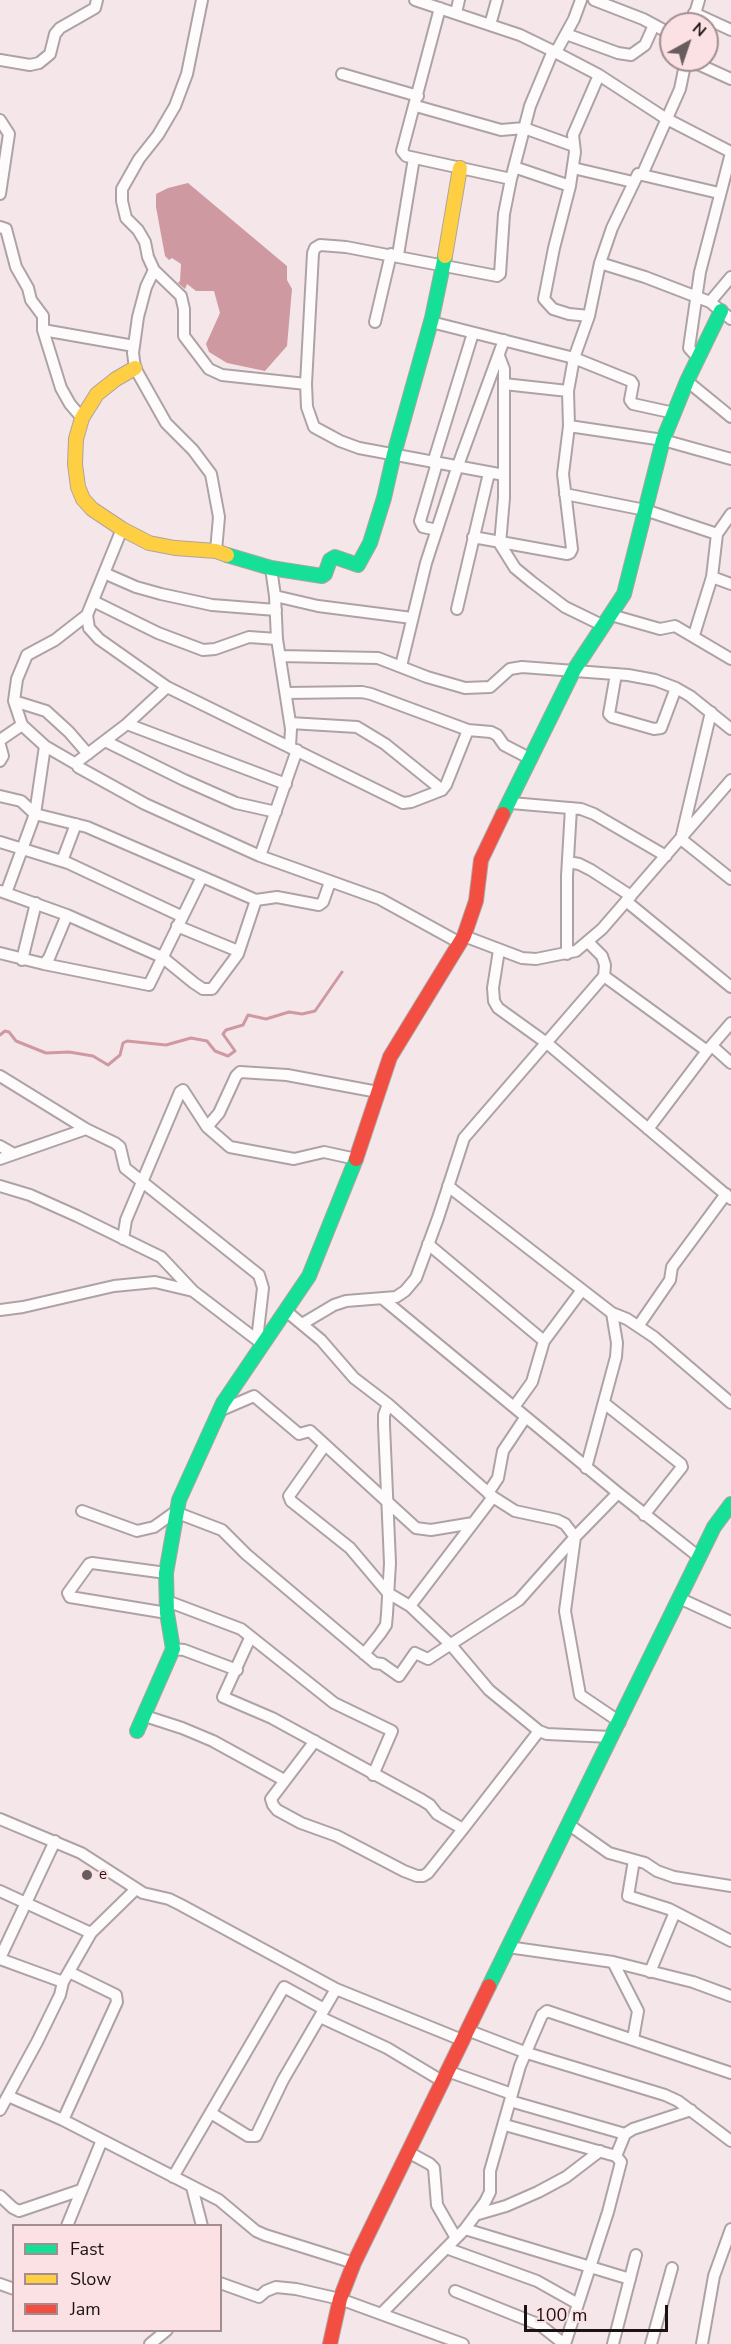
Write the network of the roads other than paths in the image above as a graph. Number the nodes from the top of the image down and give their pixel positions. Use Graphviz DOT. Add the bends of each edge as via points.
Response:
graph roads {
  1 [pos="97,0"];
  2 [pos="202,0"];
  3 [pos="459,0"];
  4 [pos="497,0"];
  5 [pos="581,0"];
  6 [pos="594,0"];
  7 [pos="419,1"];
  8 [pos="440,8"];
  9 [pos="456,13"];
  10 [pos="490,25"];
  11 [pos="654,25"];
  12 [pos="659,28"];
  13 [pos="566,34"];
  14 [pos="555,51"];
  15 [pos="0,60"];
  16 [pos="685,72"];
  17 [pos="715,72"];
  18 [pos="342,74"];
  19 [pos="599,75"];
  20 [pos="731,79"];
  21 [pos="417,101"];
  22 [pos="665,118"];
  23 [pos="0,120"];
  24 [pos="524,128"];
  25 [pos="574,146"];
  26 [pos="731,153"];
  27 [pos="414,158"];
  28 [pos="514,167"];
  29 [pos="460,168"];
  30 [pos="573,168"];
  31 [pos="642,175"];
  32 [pos="511,179"];
  33 [pos="633,182"];
  34 [pos="570,186"];
  35 [pos="719,193"];
  36 [pos="0,194"];
  37 [pos="0,226"];
  38 [pos="395,255"];
  39 [pos="600,262"];
  40 [pos="443,267"];
  41 [pos="154,270"];
  42 [pos="731,277"];
  43 [pos="697,298"];
  44 [pos="720,311"];
  45 [pos="589,316"];
  46 [pos="375,322"];
  47 [pos="431,322"];
  48 [pos="43,330"];
  49 [pos="473,333"];
  50 [pos="504,340"];
  51 [pos="134,346"];
  52 [pos="499,356"];
  53 [pos="574,358"];
  54 [pos="698,358"];
  55 [pos="135,368"];
  56 [pos="687,381"];
  57 [pos="306,384"];
  58 [pos="504,384"];
  59 [pos="568,391"];
  60 [pos="674,413"];
  61 [pos="731,417"];
  62 [pos="82,418"];
  63 [pos="570,426"];
  64 [pos="663,440"];
  65 [pos="394,454"];
  66 [pos="731,459"];
  67 [pos="435,463"];
  68 [pos="457,468"];
  69 [pos="489,473"];
  70 [pos="504,475"];
  71 [pos="565,494"];
  72 [pos="645,510"];
  73 [pos="731,514"];
  74 [pos="122,529"];
  75 [pos="437,530"];
  76 [pos="717,534"];
  77 [pos="473,537"];
  78 [pos="500,544"];
  79 [pos="216,551"];
  80 [pos="271,568"];
  81 [pos="104,573"];
  82 [pos="712,577"];
  83 [pos="731,584"];
  84 [pos="275,596"];
  85 [pos="93,601"];
  86 [pos="457,609"];
  87 [pos="276,610"];
  88 [pos="87,615"];
  89 [pos="412,618"];
  90 [pos="607,620"];
  91 [pos="694,635"];
  92 [pos="277,639"];
  93 [pos="280,656"];
  94 [pos="731,659"];
  95 [pos="401,666"];
  96 [pos="574,670"];
  97 [pos="616,674"];
  98 [pos="167,687"];
  99 [pos="676,688"];
  100 [pos="286,693"];
  101 [pos="14,701"];
  102 [pos="711,712"];
  103 [pos="290,723"];
  104 [pos="127,724"];
  105 [pos="22,725"];
  106 [pos="731,729"];
  107 [pos="468,730"];
  108 [pos="0,740"];
  109 [pos="105,741"];
  110 [pos="0,745"];
  111 [pos="45,746"];
  112 [pos="294,748"];
  113 [pos="88,754"];
  114 [pos="531,759"];
  115 [pos="0,761"];
  116 [pos="76,764"];
  117 [pos="286,784"];
  118 [pos="729,786"];
  119 [pos="442,790"];
  120 [pos="0,796"];
  121 [pos="511,803"];
  122 [pos="571,808"];
  123 [pos="276,812"];
  124 [pos="35,814"];
  125 [pos="76,824"];
  126 [pos="681,839"];
  127 [pos="0,842"];
  128 [pos="21,848"];
  129 [pos="260,856"];
  130 [pos="666,856"];
  131 [pos="62,861"];
  132 [pos="568,862"];
  133 [pos="202,877"];
  134 [pos="731,878"];
  135 [pos="330,882"];
  136 [pos="2,892"];
  137 [pos="629,899"];
  138 [pos="256,900"];
  139 [pos="36,903"];
  140 [pos="68,915"];
  141 [pos="179,921"];
  142 [pos="462,940"];
  143 [pos="588,942"];
  144 [pos="499,950"];
  145 [pos="238,951"];
  146 [pos="0,953"];
  147 [pos="567,954"];
  148 [pos="162,957"];
  149 [pos="22,960"];
  150 [pos="44,964"];
  151 [pos="604,976"];
  152 [pos="731,987"];
  153 [pos="731,1023"];
  154 [pos="548,1044"];
  155 [pos="709,1048"];
  156 [pos="731,1063"];
  157 [pos="0,1076"];
  158 [pos="378,1092"];
  159 [pos="207,1127"];
  160 [pos="86,1129"];
  161 [pos="648,1129"];
  162 [pos="0,1146"];
  163 [pos="14,1154"];
  164 [pos="0,1159"];
  165 [pos="356,1159"];
  166 [pos="143,1181"];
  167 [pos="0,1186"];
  168 [pos="448,1186"];
  169 [pos="728,1196"];
  170 [pos="123,1239"];
  171 [pos="428,1244"];
  172 [pos="582,1290"];
  173 [pos="193,1291"];
  174 [pos="383,1299"];
  175 [pos="0,1310"];
  176 [pos="286,1311"];
  177 [pos="612,1313"];
  178 [pos="302,1324"];
  179 [pos="639,1325"];
  180 [pos="544,1341"];
  181 [pos="260,1342"];
  182 [pos="604,1403"];
  183 [pos="731,1403"];
  184 [pos="388,1404"];
  185 [pos="514,1407"];
  186 [pos="219,1411"];
  187 [pos="525,1418"];
  188 [pos="325,1445"];
  189 [pos="586,1468"];
  190 [pos="618,1493"];
  191 [pos="490,1495"];
  192 [pos="386,1502"];
  193 [pos="82,1511"];
  194 [pos="729,1511"];
  195 [pos="175,1512"];
  196 [pos="644,1515"];
  197 [pos="473,1523"];
  198 [pos="574,1537"];
  199 [pos="699,1557"];
  200 [pos="166,1573"];
  201 [pos="388,1593"];
  202 [pos="679,1598"];
  203 [pos="410,1606"];
  204 [pos="167,1607"];
  205 [pos="731,1622"];
  206 [pos="250,1638"];
  207 [pos="451,1645"];
  208 [pos="173,1649"];
  209 [pos="364,1654"];
  210 [pos="237,1670"];
  211 [pos="145,1716"];
  212 [pos="620,1722"];
  213 [pos="137,1731"];
  214 [pos="539,1731"];
  215 [pos="611,1737"];
  216 [pos="315,1741"];
  217 [pos="373,1775"];
  218 [pos="284,1780"];
  219 [pos="0,1819"];
  220 [pos="569,1822"];
  221 [pos="463,1829"];
  222 [pos="55,1841"];
  223 [pos="634,1860"];
  224 [pos="731,1886"];
  225 [pos="136,1888"];
  226 [pos="0,1891"];
  227 [pos="25,1904"];
  228 [pos="675,1912"];
  229 [pos="91,1933"];
  230 [pos="731,1941"];
  231 [pos="508,1947"];
  232 [pos="0,1958"];
  233 [pos="613,1962"];
  234 [pos="69,1972"];
  235 [pos="650,1972"];
  236 [pos="63,1982"];
  237 [pos="336,1989"];
  238 [pos="731,1996"];
  239 [pos="322,2013"];
  240 [pos="464,2035"];
  241 [pos="633,2039"];
  242 [pos="527,2053"];
  243 [pos="730,2070"];
  244 [pos="444,2076"];
  245 [pos="8,2096"];
  246 [pos="511,2098"];
  247 [pos="0,2110"];
  248 [pos="691,2110"];
  249 [pos="211,2113"];
  250 [pos="63,2120"];
  251 [pos="504,2125"];
  252 [pos="625,2134"];
  253 [pos="102,2140"];
  254 [pos="731,2141"];
  255 [pos="600,2151"];
  256 [pos="408,2152"];
  257 [pos="616,2156"];
  258 [pos="173,2177"];
  259 [pos="192,2187"];
  260 [pos="81,2190"];
  261 [pos="0,2196"];
  262 [pos="475,2215"];
  263 [pos="68,2224"];
  264 [pos="201,2224"];
  265 [pos="465,2229"];
  266 [pos="731,2229"];
  267 [pos="456,2238"];
  268 [pos="446,2248"];
  269 [pos="636,2255"];
  270 [pos="731,2257"];
  271 [pos="719,2259"];
  272 [pos="354,2263"];
  273 [pos="591,2267"];
  274 [pos="672,2268"];
  275 [pos="630,2279"];
  276 [pos="222,2284"];
  277 [pos="455,2291"];
  278 [pos="340,2299"];
  279 [pos="578,2304"];
  280 [pos="382,2313"];
  281 [pos="166,2332"];
  282 [pos="432,2333"];
  283 [pos="150,2344"];
  284 [pos="330,2344"];
  285 [pos="425,2344"];
  286 [pos="463,2344"];
  287 [pos="565,2344"];
  288 [pos="613,2344"];
  289 [pos="651,2344"];
  290 [pos="702,2344"];
  1 -- 15 [label="street" via="91,11 60,28 50,54 39,63"];
  2 -- 41 [label="street" via="187,74 175,106 122,189 126,218 145,242"];
  3 -- 9 [label="street"];
  4 -- 10 [label="street"];
  5 -- 13 [label="street"];
  6 -- 11 [label="street"];
  7 -- 8 [label="street"];
  8 -- 9 [label="street"];
  8 -- 21 [label="street"];
  9 -- 10 [label="street"];
  10 -- 14 [label="street"];
  11 -- 12 [label="street"];
  11 -- 13 [label="street" via="645,45 631,55"];
  13 -- 14 [label="street"];
  14 -- 19 [label="street"];
  14 -- 24 [label="street"];
  16 -- 22 [label="street"];
  17 -- 20 [label="street"];
  18 -- 21 [label="street"];
  19 -- 22 [label="street"];
  19 -- 25 [label="street" via="573,135"];
  21 -- 24 [label="street" via="501,130"];
  21 -- 27 [label="street" via="402,146 406,156"];
  22 -- 26 [label="street"];
  22 -- 31 [label="street"];
  23 -- 36 [label="street" via="9,134"];
  24 -- 25 [label="street"];
  24 -- 28 [label="street"];
  25 -- 30 [label="street"];
  26 -- 35 [label="street"];
  27 -- 29 [label="street"];
  27 -- 38 [label="street"];
  28 -- 32 [label="street"];
  28 -- 34 [label="street"];
  29 -- 32 [label="street"];
  29 -- 40 [label="street"];
  30 -- 33 [label="street"];
  30 -- 34 [label="street"];
  31 -- 33 [label="street" via="637,175"];
  31 -- 35 [label="street"];
  32 -- 40 [label="street" via="500,274"];
  33 -- 39 [label="street"];
  34 -- 45 [label="street" via="544,298 553,309"];
  35 -- 43 [label="street" via="702,259"];
  37 -- 48 [label="street" via="6,229 16,267 43,316"];
  38 -- 40 [label="street"];
  38 -- 46 [label="street"];
  38 -- 57 [label="street" via="346,247 315,248"];
  39 -- 43 [label="street"];
  39 -- 45 [label="street"];
  40 -- 47 [label="street"];
  41 -- 51 [label="street" via="142,300"];
  41 -- 57 [label="street" via="181,296 184,336 209,369 222,375"];
  42 -- 44 [label="street"];
  43 -- 44 [label="street"];
  43 -- 54 [label="street" via="688,348"];
  44 -- 54 [label="street"];
  45 -- 53 [label="street"];
  47 -- 49 [label="street"];
  47 -- 65 [label="street"];
  48 -- 51 [label="street"];
  48 -- 62 [label="street" via="61,388"];
  49 -- 50 [label="street"];
  49 -- 67 [label="street"];
  50 -- 52 [label="street"];
  50 -- 53 [label="street"];
  51 -- 55 [label="street"];
  52 -- 58 [label="street"];
  52 -- 68 [label="street"];
  53 -- 59 [label="street"];
  53 -- 60 [label="street" via="631,381 633,404"];
  54 -- 56 [label="street"];
  55 -- 62 [label="street" via="97,394"];
  55 -- 79 [label="street" via="166,423 211,474 219,517"];
  56 -- 60 [label="street"];
  56 -- 61 [label="street"];
  57 -- 65 [label="street" via="307,407 314,427 349,444"];
  58 -- 59 [label="street"];
  58 -- 70 [label="street"];
  59 -- 63 [label="street"];
  60 -- 64 [label="street"];
  62 -- 74 [label="street" via="76,439 78,487 92,510"];
  63 -- 64 [label="street"];
  63 -- 71 [label="street" via="564,464"];
  64 -- 66 [label="street"];
  64 -- 72 [label="street"];
  65 -- 67 [label="street"];
  65 -- 80 [label="street" via="370,543 358,565 332,558 322,576"];
  67 -- 68 [label="street"];
  67 -- 75 [label="street" via="420,521 423,527"];
  68 -- 69 [label="street"];
  68 -- 75 [label="street"];
  69 -- 70 [label="street"];
  69 -- 77 [label="street"];
  70 -- 78 [label="street"];
  71 -- 72 [label="street"];
  71 -- 78 [label="street" via="570,553"];
  72 -- 76 [label="street"];
  72 -- 90 [label="street" via="624,594"];
  73 -- 76 [label="street"];
  74 -- 79 [label="street" via="149,543"];
  74 -- 81 [label="street"];
  75 -- 89 [label="street"];
  76 -- 82 [label="street"];
  77 -- 78 [label="street"];
  77 -- 86 [label="street"];
  78 -- 90 [label="street" via="515,568 565,607"];
  79 -- 80 [label="street"];
  80 -- 84 [label="street"];
  81 -- 85 [label="street"];
  81 -- 87 [label="street" via="160,594 212,605"];
  82 -- 83 [label="street"];
  82 -- 91 [label="street"];
  84 -- 87 [label="street"];
  84 -- 89 [label="street" via="318,606"];
  85 -- 88 [label="street"];
  85 -- 92 [label="street" via="203,650 249,637"];
  87 -- 92 [label="street"];
  88 -- 98 [label="street" via="89,628 99,639"];
  88 -- 101 [label="street" via="55,640 27,655 17,679"];
  89 -- 95 [label="street"];
  90 -- 91 [label="street" via="660,629 675,626"];
  90 -- 96 [label="street"];
  91 -- 94 [label="street"];
  92 -- 93 [label="street"];
  93 -- 95 [label="street" via="378,658"];
  93 -- 100 [label="street"];
  95 -- 96 [label="street" via="465,688 483,689 510,669"];
  96 -- 97 [label="street"];
  96 -- 114 [label="street"];
  97 -- 99 [label="street" via="655,680"];
  97 -- 99 [label="street" via="609,714 654,729 661,728"];
  98 -- 104 [label="street"];
  98 -- 112 [label="street"];
  99 -- 102 [label="street"];
  100 -- 103 [label="street"];
  100 -- 107 [label="street" via="362,692"];
  101 -- 105 [label="street"];
  101 -- 113 [label="street" via="46,711"];
  102 -- 106 [label="street"];
  102 -- 126 [label="street"];
  103 -- 112 [label="street"];
  103 -- 119 [label="street" via="357,727 385,744"];
  104 -- 109 [label="street"];
  104 -- 117 [label="street"];
  105 -- 108 [label="street"];
  105 -- 111 [label="street"];
  107 -- 114 [label="street" via="491,732 504,745"];
  107 -- 119 [label="street"];
  109 -- 113 [label="street"];
  109 -- 123 [label="street" via="236,803"];
  110 -- 115 [label="street"];
  111 -- 116 [label="street"];
  111 -- 124 [label="street"];
  112 -- 117 [label="street"];
  112 -- 119 [label="street" via="403,803"];
  113 -- 116 [label="street"];
  114 -- 121 [label="street"];
  116 -- 129 [label="street" via="145,804"];
  117 -- 123 [label="street"];
  118 -- 126 [label="street"];
  120 -- 124 [label="street" via="21,801"];
  121 -- 122 [label="street"];
  121 -- 142 [label="street" via="481,860 476,901"];
  122 -- 130 [label="street" via="594,814"];
  122 -- 132 [label="street"];
  123 -- 129 [label="street"];
  124 -- 125 [label="street"];
  124 -- 128 [label="street"];
  125 -- 131 [label="street"];
  125 -- 133 [label="street"];
  126 -- 130 [label="street"];
  126 -- 134 [label="street"];
  127 -- 128 [label="street"];
  128 -- 131 [label="street"];
  128 -- 136 [label="street"];
  129 -- 135 [label="street"];
  130 -- 137 [label="street"];
  131 -- 141 [label="street"];
  132 -- 137 [label="street" via="591,870"];
  132 -- 147 [label="street"];
  133 -- 138 [label="street"];
  133 -- 141 [label="street"];
  135 -- 138 [label="street" via="319,905 277,897"];
  135 -- 142 [label="street" via="390,903"];
  136 -- 139 [label="street"];
  137 -- 143 [label="street"];
  137 -- 152 [label="street"];
  138 -- 145 [label="street"];
  139 -- 140 [label="street"];
  139 -- 149 [label="street"];
  140 -- 148 [label="street"];
  140 -- 150 [label="street"];
  141 -- 145 [label="street"];
  141 -- 148 [label="street"];
  142 -- 144 [label="street"];
  142 -- 158 [label="street" via="395,1047"];
  143 -- 147 [label="street"];
  143 -- 151 [label="street" via="602,957"];
  144 -- 147 [label="street" via="522,958"];
  144 -- 154 [label="street" via="494,1001"];
  145 -- 148 [label="street" via="213,989 203,989"];
  146 -- 149 [label="street"];
  148 -- 150 [label="street" via="149,985"];
  149 -- 150 [label="street"];
  151 -- 154 [label="street"];
  151 -- 155 [label="street"];
  153 -- 155 [label="street"];
  154 -- 161 [label="street"];
  154 -- 168 [label="street" via="464,1138"];
  155 -- 156 [label="street"];
  155 -- 161 [label="street"];
  157 -- 160 [label="street"];
  158 -- 159 [label="street" via="287,1075 240,1072 219,1113"];
  158 -- 165 [label="street"];
  159 -- 165 [label="street" via="236,1149 294,1159 324,1152"];
  159 -- 166 [label="street" via="186,1092 181,1091"];
  160 -- 163 [label="street"];
  160 -- 166 [label="street" via="120,1147 125,1168"];
  161 -- 169 [label="street"];
  162 -- 163 [label="street"];
  163 -- 164 [label="street"];
  165 -- 176 [label="street" via="309,1276"];
  166 -- 170 [label="street" via="126,1220"];
  166 -- 181 [label="street" via="259,1275 263,1288"];
  167 -- 170 [label="street" via="30,1195"];
  168 -- 171 [label="street"];
  168 -- 172 [label="street"];
  169 -- 179 [label="street" via="672,1267 670,1280"];
  170 -- 173 [label="street" via="161,1257"];
  171 -- 174 [label="street" via="416,1278 396,1297"];
  171 -- 180 [label="street"];
  172 -- 177 [label="street"];
  172 -- 180 [label="street"];
  173 -- 175 [label="street" via="155,1282 114,1286"];
  173 -- 181 [label="street"];
  174 -- 178 [label="street" via="346,1301"];
  174 -- 185 [label="street"];
  176 -- 178 [label="street"];
  176 -- 181 [label="street"];
  177 -- 179 [label="street"];
  177 -- 182 [label="street" via="616,1357"];
  178 -- 184 [label="street" via="354,1377"];
  179 -- 183 [label="street"];
  180 -- 185 [label="street" via="532,1382"];
  181 -- 186 [label="street"];
  182 -- 189 [label="street"];
  182 -- 196 [label="street" via="681,1464"];
  184 -- 191 [label="street"];
  184 -- 192 [label="street" via="384,1415"];
  185 -- 187 [label="street"];
  186 -- 188 [label="street" via="254,1396 299,1434 310,1431"];
  186 -- 195 [label="street"];
  187 -- 189 [label="street"];
  187 -- 191 [label="street" via="503,1451"];
  188 -- 192 [label="street"];
  188 -- 201 [label="street" via="289,1498 350,1548"];
  189 -- 190 [label="street"];
  190 -- 196 [label="street"];
  190 -- 198 [label="street"];
  191 -- 197 [label="street"];
  191 -- 198 [label="street" via="515,1511 557,1520"];
  192 -- 197 [label="street" via="422,1530"];
  192 -- 201 [label="street"];
  193 -- 195 [label="street" via="137,1531 154,1527"];
  194 -- 199 [label="street" via="714,1527"];
  195 -- 200 [label="street"];
  195 -- 209 [label="street" via="222,1530"];
  196 -- 199 [label="street"];
  197 -- 203 [label="street"];
  198 -- 207 [label="street" via="519,1599"];
  198 -- 212 [label="street" via="565,1611 579,1691 582,1698"];
  199 -- 202 [label="street"];
  200 -- 204 [label="street"];
  200 -- 204 [label="street" via="92,1563 68,1593 70,1597"];
  201 -- 203 [label="street"];
  201 -- 209 [label="street" via="386,1625"];
  202 -- 205 [label="street"];
  202 -- 212 [label="street"];
  203 -- 207 [label="street"];
  204 -- 206 [label="street" via="241,1629"];
  204 -- 208 [label="street"];
  206 -- 210 [label="street"];
  206 -- 217 [label="street" via="334,1703 392,1731"];
  207 -- 209 [label="street" via="428,1659 415,1653 399,1676"];
  207 -- 214 [label="street" via="489,1690"];
  208 -- 210 [label="street"];
  208 -- 211 [label="street"];
  210 -- 216 [label="street" via="223,1697"];
  211 -- 213 [label="street"];
  211 -- 218 [label="street" via="213,1741"];
  212 -- 215 [label="street"];
  214 -- 215 [label="street"];
  214 -- 221 [label="street"];
  215 -- 220 [label="street"];
  216 -- 217 [label="street"];
  216 -- 218 [label="street"];
  217 -- 221 [label="street" via="422,1800"];
  218 -- 221 [label="street" via="271,1799 278,1810 417,1876 428,1873"];
  219 -- 222 [label="street"];
  220 -- 223 [label="street" via="609,1853"];
  220 -- 231 [label="street"];
  222 -- 225 [label="street" via="94,1860"];
  222 -- 227 [label="street"];
  223 -- 224 [label="street" via="674,1877"];
  223 -- 228 [label="street" via="628,1896"];
  225 -- 229 [label="street"];
  225 -- 237 [label="street" via="181,1905"];
  226 -- 227 [label="street"];
  227 -- 229 [label="street"];
  227 -- 232 [label="street"];
  228 -- 230 [label="street"];
  228 -- 235 [label="street"];
  229 -- 234 [label="street"];
  231 -- 233 [label="street"];
  231 -- 240 [label="street"];
  232 -- 236 [label="street"];
  233 -- 235 [label="street"];
  233 -- 241 [label="street" via="638,2011"];
  234 -- 236 [label="street"];
  234 -- 250 [label="street" via="116,1995 117,2002"];
  235 -- 238 [label="street"];
  236 -- 245 [label="street"];
  237 -- 239 [label="street"];
  237 -- 240 [label="street"];
  239 -- 244 [label="street"];
  239 -- 249 [label="street" via="256,2136 248,2136"];
  239 -- 249 [label="street" via="284,1987"];
  240 -- 242 [label="street"];
  240 -- 244 [label="street"];
  241 -- 242 [label="street" via="547,2011"];
  241 -- 243 [label="street"];
  242 -- 246 [label="street"];
  242 -- 248 [label="street" via="665,2095"];
  244 -- 246 [label="street"];
  244 -- 256 [label="street"];
  245 -- 247 [label="street"];
  245 -- 250 [label="street"];
  246 -- 251 [label="street"];
  246 -- 252 [label="street"];
  248 -- 252 [label="street"];
  248 -- 254 [label="street"];
  249 -- 258 [label="street"];
  250 -- 253 [label="street"];
  251 -- 255 [label="street"];
  251 -- 262 [label="street" via="490,2171 490,2192"];
  252 -- 257 [label="street"];
  253 -- 258 [label="street"];
  253 -- 260 [label="street"];
  255 -- 257 [label="street"];
  255 -- 262 [label="street" via="538,2192"];
  256 -- 267 [label="street" via="434,2168 437,2205"];
  256 -- 272 [label="street"];
  257 -- 273 [label="street" via="621,2162"];
  258 -- 259 [label="street"];
  259 -- 264 [label="street"];
  259 -- 272 [label="street" via="219,2200 256,2231"];
  260 -- 261 [label="street" via="19,2211"];
  260 -- 263 [label="street"];
  262 -- 265 [label="street"];
  265 -- 267 [label="street"];
  265 -- 273 [label="street"];
  266 -- 271 [label="street"];
  267 -- 268 [label="street"];
  268 -- 279 [label="street" via="537,2281"];
  268 -- 280 [label="street"];
  269 -- 275 [label="street"];
  270 -- 271 [label="street"];
  271 -- 290 [label="street"];
  272 -- 278 [label="street"];
  273 -- 275 [label="street"];
  273 -- 279 [label="street"];
  274 -- 289 [label="street"];
  275 -- 288 [label="street"];
  276 -- 278 [label="street" via="259,2297 276,2287"];
  277 -- 287 [label="street" via="540,2325"];
  278 -- 280 [label="street"];
  278 -- 284 [label="street"];
  279 -- 287 [label="street"];
  280 -- 282 [label="street"];
  281 -- 283 [label="street"];
  282 -- 285 [label="street"];
  282 -- 286 [label="street"];
}
